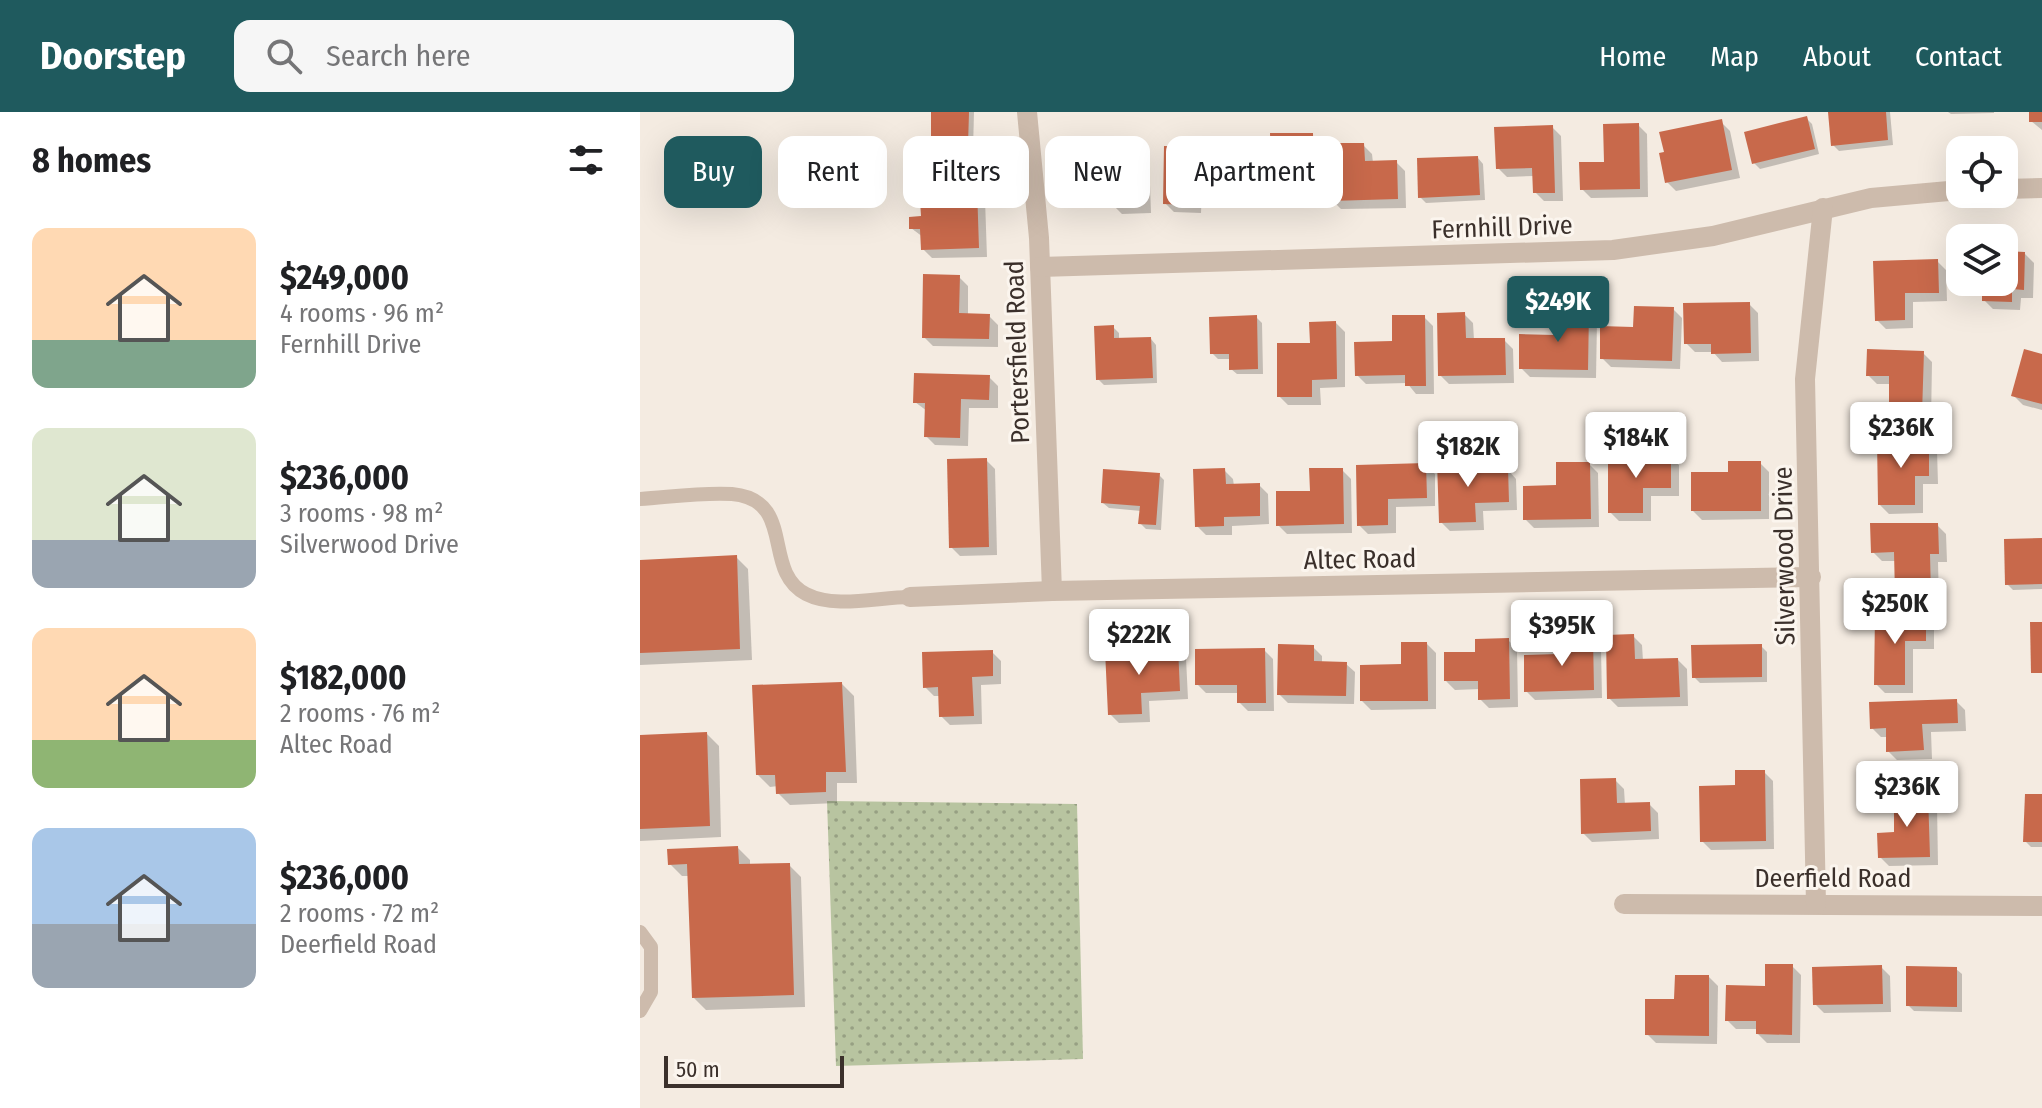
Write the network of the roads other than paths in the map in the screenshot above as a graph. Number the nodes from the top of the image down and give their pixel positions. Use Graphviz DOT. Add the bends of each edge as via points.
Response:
graph roads {
  1 [pos="1027,112"];
  2 [pos="2042,188"];
  3 [pos="2018,189"];
  4 [pos="1946,191"];
  5 [pos="1823,208"];
  6 [pos="1040,267"];
  7 [pos="640,499"];
  8 [pos="1811,577"];
  9 [pos="1052,591"];
  10 [pos="910,597"];
  11 [pos="1624,904"];
  12 [pos="1816,904"];
  13 [pos="2042,906"];
  14 [pos="640,932"];
  15 [pos="640,1011"];
  1 -- 6 [label="street, Portersfield Road"];
  2 -- 3 [label="street"];
  4 -- 5 [label="street, Fernhill Drive"];
  5 -- 6 [label="street, Fernhill Drive" via="1713,236 1613,250"];
  5 -- 8 [label="street, Silverwood Drive" via="1805,379"];
  6 -- 9 [label="street, Portersfield Road"];
  7 -- 10 [label="lane" via="733,494 751,499 770,513 786,576 804,593 834,602"];
  8 -- 9 [label="street, Altec Road"];
  8 -- 12 [label="street, Silverwood Drive"];
  9 -- 10 [label="street, Altec Road"];
  11 -- 12 [label="street, Deerfield Road"];
  12 -- 13 [label="street, Deerfield Road"];
  14 -- 15 [label="lane" via="651,947 651,992"];
}
